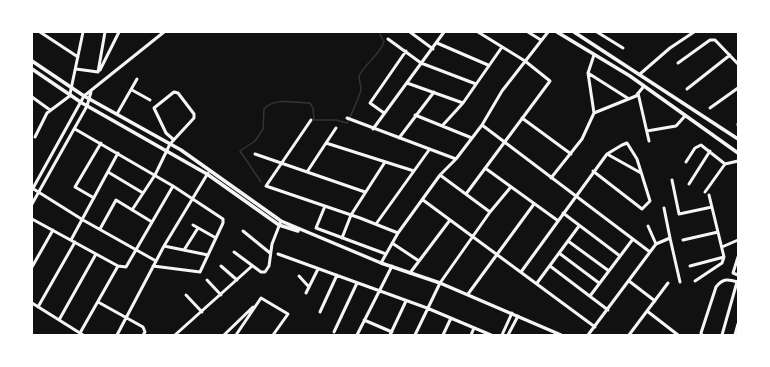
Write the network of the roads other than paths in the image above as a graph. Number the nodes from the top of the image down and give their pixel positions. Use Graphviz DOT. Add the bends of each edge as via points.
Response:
graph roads {
  1 [pos="40,32"];
  2 [pos="83,32"];
  3 [pos="105,32"];
  4 [pos="119,32"];
  5 [pos="164,32"];
  6 [pos="411,32"];
  7 [pos="444,32"];
  8 [pos="478,32"];
  9 [pos="528,32"];
  10 [pos="548,32"];
  11 [pos="557,32"];
  12 [pos="574,32"];
  13 [pos="596,32"];
  14 [pos="694,32"];
  15 [pos="388,39"];
  16 [pos="541,40"];
  17 [pos="437,43"];
  18 [pos="502,47"];
  19 [pos="623,48"];
  20 [pos="433,49"];
  21 [pos="406,51"];
  22 [pos="594,55"];
  23 [pos="730,56"];
  24 [pos="78,57"];
  25 [pos="32,60"];
  26 [pos="525,61"];
  27 [pos="421,63"];
  28 [pos="678,63"];
  29 [pos="738,64"];
  30 [pos="488,65"];
  31 [pos="76,68"];
  32 [pos="32,69"];
  33 [pos="634,70"];
  34 [pos="98,72"];
  35 [pos="588,73"];
  36 [pos="640,74"];
  37 [pos="630,76"];
  38 [pos="137,79"];
  39 [pos="407,83"];
  40 [pos="476,84"];
  41 [pos="70,86"];
  42 [pos="644,86"];
  43 [pos="738,88"];
  44 [pos="686,89"];
  45 [pos="132,90"];
  46 [pos="91,92"];
  47 [pos="434,92"];
  48 [pos="638,93"];
  49 [pos="70,95"];
  50 [pos="84,96"];
  51 [pos="32,97"];
  52 [pos="90,99"];
  53 [pos="150,100"];
  54 [pos="629,100"];
  55 [pos="82,103"];
  56 [pos="463,103"];
  57 [pos="87,106"];
  58 [pos="710,108"];
  59 [pos="50,110"];
  60 [pos="384,113"];
  61 [pos="117,114"];
  62 [pos="594,114"];
  63 [pos="415,115"];
  64 [pos="686,116"];
  65 [pos="347,118"];
  66 [pos="522,118"];
  67 [pos="311,120"];
  68 [pos="442,126"];
  69 [pos="482,126"];
  70 [pos="336,128"];
  71 [pos="75,129"];
  72 [pos="373,129"];
  73 [pos="647,131"];
  74 [pos="35,137"];
  75 [pos="399,138"];
  76 [pos="472,138"];
  77 [pos="738,139"];
  78 [pos="174,140"];
  79 [pos="649,141"];
  80 [pos="101,143"];
  81 [pos="326,143"];
  82 [pos="504,143"];
  83 [pos="170,144"];
  84 [pos="429,150"];
  85 [pos="168,151"];
  86 [pos="710,151"];
  87 [pos="118,153"];
  88 [pos="738,153"];
  89 [pos="255,154"];
  90 [pos="571,154"];
  91 [pos="607,154"];
  92 [pos="456,159"];
  93 [pos="738,161"];
  94 [pos="385,162"];
  95 [pos="686,162"];
  96 [pos="281,164"];
  97 [pos="726,164"];
  98 [pos="485,168"];
  99 [pos="210,170"];
  100 [pos="414,171"];
  101 [pos="594,171"];
  102 [pos="108,172"];
  103 [pos="307,172"];
  104 [pos="641,173"];
  105 [pos="207,174"];
  106 [pos="155,175"];
  107 [pos="440,175"];
  108 [pos="551,178"];
  109 [pos="672,180"];
  110 [pos="689,184"];
  111 [pos="173,186"];
  112 [pos="510,188"];
  113 [pos="32,189"];
  114 [pos="365,192"];
  115 [pos="705,192"];
  116 [pos="38,193"];
  117 [pos="143,193"];
  118 [pos="466,194"];
  119 [pos="709,195"];
  120 [pos="574,196"];
  121 [pos="94,198"];
  122 [pos="191,198"];
  123 [pos="423,200"];
  124 [pos="32,204"];
  125 [pos="534,204"];
  126 [pos="325,206"];
  127 [pos="712,207"];
  128 [pos="664,208"];
  129 [pos="132,210"];
  130 [pos="490,212"];
  131 [pos="563,213"];
  132 [pos="351,215"];
  133 [pos="32,219"];
  134 [pos="83,220"];
  135 [pos="450,220"];
  136 [pos="558,220"];
  137 [pos="152,222"];
  138 [pos="282,224"];
  139 [pos="376,224"];
  140 [pos="193,225"];
  141 [pos="579,226"];
  142 [pos="648,226"];
  143 [pos="198,228"];
  144 [pos="100,229"];
  145 [pos="53,230"];
  146 [pos="243,231"];
  147 [pos="718,232"];
  148 [pos="398,233"];
  149 [pos="473,237"];
  150 [pos="216,238"];
  151 [pos="342,238"];
  152 [pos="670,238"];
  153 [pos="633,239"];
  154 [pos="71,240"];
  155 [pos="683,240"];
  156 [pos="738,240"];
  157 [pos="568,241"];
  158 [pos="75,242"];
  159 [pos="392,243"];
  160 [pos="656,244"];
  161 [pos="164,246"];
  162 [pos="722,247"];
  163 [pos="136,250"];
  164 [pos="184,250"];
  165 [pos="234,252"];
  166 [pos="650,252"];
  167 [pos="270,253"];
  168 [pos="559,253"];
  169 [pos="96,254"];
  170 [pos="278,254"];
  171 [pos="386,254"];
  172 [pos="497,254"];
  173 [pos="208,255"];
  174 [pos="620,256"];
  175 [pos="724,257"];
  176 [pos="738,257"];
  177 [pos="156,261"];
  178 [pos="419,261"];
  179 [pos="381,262"];
  180 [pos="118,266"];
  181 [pos="153,266"];
  182 [pos="220,266"];
  183 [pos="252,266"];
  184 [pos="392,266"];
  185 [pos="550,266"];
  186 [pos="690,266"];
  187 [pos="32,268"];
  188 [pos="318,269"];
  189 [pos="609,270"];
  190 [pos="521,272"];
  191 [pos="410,273"];
  192 [pos="337,275"];
  193 [pos="738,275"];
  194 [pos="299,276"];
  195 [pos="207,280"];
  196 [pos="236,280"];
  197 [pos="629,281"];
  198 [pos="695,281"];
  199 [pos="680,282"];
  200 [pos="738,282"];
  201 [pos="358,283"];
  202 [pos="440,283"];
  203 [pos="537,283"];
  204 [pos="599,283"];
  205 [pos="668,283"];
  206 [pos="309,288"];
  207 [pos="378,290"];
  208 [pos="306,293"];
  209 [pos="468,294"];
  210 [pos="186,295"];
  211 [pos="221,295"];
  212 [pos="590,296"];
  213 [pos="655,300"];
  214 [pos="406,301"];
  215 [pos="98,302"];
  216 [pos="32,303"];
  217 [pos="258,303"];
  218 [pos="38,307"];
  219 [pos="427,308"];
  220 [pos="608,310"];
  221 [pos="647,311"];
  222 [pos="202,312"];
  223 [pos="320,312"];
  224 [pos="512,313"];
  225 [pos="518,316"];
  226 [pos="126,317"];
  227 [pos="451,318"];
  228 [pos="59,320"];
  229 [pos="364,320"];
  230 [pos="738,324"];
  231 [pos="594,327"];
  232 [pos="474,328"];
  233 [pos="334,332"];
  234 [pos="391,333"];
  235 [pos="82,334"];
  236 [pos="117,335"];
  237 [pos="143,335"];
  238 [pos="175,335"];
  239 [pos="224,335"];
  240 [pos="236,335"];
  241 [pos="274,335"];
  242 [pos="357,335"];
  243 [pos="415,335"];
  244 [pos="443,335"];
  245 [pos="470,335"];
  246 [pos="492,335"];
  247 [pos="502,335"];
  248 [pos="508,335"];
  249 [pos="561,335"];
  250 [pos="588,335"];
  251 [pos="631,335"];
  252 [pos="677,335"];
  253 [pos="702,335"];
  254 [pos="722,335"];
  255 [pos="735,335"];
  1 -- 24 [label="street"];
  2 -- 24 [label="street"];
  3 -- 34 [label="street"];
  4 -- 34 [label="street"];
  5 -- 46 [label="street"];
  6 -- 20 [label="street"];
  7 -- 17 [label="street"];
  8 -- 18 [label="street"];
  9 -- 16 [label="street"];
  10 -- 16 [label="street"];
  11 -- 22 [label="street"];
  12 -- 33 [label="street"];
  13 -- 19 [label="street"];
  14 -- 36 [label="street" via="670,48"];
  15 -- 21 [label="street"];
  16 -- 26 [label="street"];
  17 -- 20 [label="street"];
  17 -- 30 [label="street"];
  18 -- 26 [label="street"];
  18 -- 30 [label="street"];
  20 -- 27 [label="street"];
  21 -- 27 [label="street"];
  21 -- 60 [label="street" via="370,103"];
  22 -- 35 [label="street"];
  22 -- 37 [label="street"];
  23 -- 28 [label="street" via="715,40 710,40"];
  23 -- 29 [label="street"];
  23 -- 44 [label="street"];
  24 -- 31 [label="street"];
  25 -- 41 [label="street"];
  26 -- 66 [label="street" via="550,81"];
  26 -- 69 [label="street" via="502,91"];
  27 -- 39 [label="street"];
  27 -- 40 [label="street"];
  30 -- 40 [label="street"];
  31 -- 34 [label="street"];
  31 -- 41 [label="street"];
  32 -- 49 [label="street"];
  33 -- 36 [label="street"];
  33 -- 37 [label="street"];
  35 -- 54 [label="street"];
  35 -- 62 [label="street"];
  36 -- 77 [label="street"];
  37 -- 42 [label="street"];
  38 -- 45 [label="street"];
  39 -- 47 [label="street"];
  39 -- 60 [label="street"];
  40 -- 56 [label="street"];
  41 -- 49 [label="street"];
  41 -- 50 [label="street"];
  42 -- 48 [label="street"];
  42 -- 64 [label="street"];
  43 -- 58 [label="street"];
  45 -- 53 [label="street"];
  45 -- 61 [label="street"];
  46 -- 50 [label="street"];
  46 -- 52 [label="street"];
  47 -- 56 [label="street"];
  47 -- 63 [label="street"];
  48 -- 54 [label="street"];
  48 -- 73 [label="street"];
  49 -- 55 [label="street"];
  49 -- 59 [label="street"];
  50 -- 52 [label="street"];
  50 -- 55 [label="street"];
  51 -- 59 [label="street"];
  52 -- 57 [label="street"];
  52 -- 61 [label="street"];
  54 -- 62 [label="street"];
  55 -- 57 [label="street"];
  55 -- 113 [label="street"];
  56 -- 68 [label="street"];
  57 -- 71 [label="street"];
  57 -- 85 [label="street"];
  59 -- 74 [label="street"];
  60 -- 72 [label="street"];
  61 -- 83 [label="street"];
  62 -- 90 [label="street" via="582,139"];
  63 -- 68 [label="street"];
  63 -- 75 [label="street"];
  64 -- 73 [label="street" via="676,126"];
  64 -- 88 [label="street"];
  65 -- 72 [label="street"];
  66 -- 82 [label="street"];
  66 -- 90 [label="street"];
  67 -- 96 [label="street"];
  68 -- 76 [label="street"];
  69 -- 76 [label="street"];
  69 -- 82 [label="street"];
  70 -- 81 [label="street"];
  71 -- 80 [label="street"];
  71 -- 116 [label="street"];
  72 -- 75 [label="street"];
  73 -- 79 [label="street"];
  75 -- 84 [label="street"];
  76 -- 92 [label="street"];
  78 -- 78 [label="street" via="194,116 178,93 172,92 154,108 166,133"];
  78 -- 83 [label="street"];
  80 -- 87 [label="street"];
  80 -- 121 [label="street" via="75,187"];
  81 -- 94 [label="street"];
  81 -- 103 [label="street"];
  82 -- 98 [label="street"];
  82 -- 108 [label="street"];
  83 -- 85 [label="street"];
  83 -- 99 [label="street"];
  84 -- 92 [label="street"];
  84 -- 100 [label="street"];
  85 -- 105 [label="street"];
  85 -- 106 [label="street"];
  86 -- 95 [label="street" via="704,145 698,145"];
  86 -- 97 [label="street"];
  86 -- 110 [label="street"];
  87 -- 102 [label="street"];
  87 -- 106 [label="street"];
  89 -- 96 [label="street"];
  90 -- 108 [label="street"];
  91 -- 101 [label="street"];
  91 -- 104 [label="street"];
  91 -- 104 [label="street" via="627,143 637,159"];
  92 -- 107 [label="street"];
  93 -- 97 [label="street"];
  94 -- 100 [label="street"];
  94 -- 114 [label="street"];
  96 -- 103 [label="street"];
  96 -- 126 [label="street" via="266,186"];
  97 -- 115 [label="street"];
  98 -- 112 [label="street"];
  98 -- 118 [label="street"];
  99 -- 105 [label="street"];
  99 -- 138 [label="street"];
  100 -- 139 [label="street"];
  101 -- 104 [label="street" via="642,209 650,201"];
  101 -- 120 [label="street"];
  102 -- 117 [label="street"];
  102 -- 121 [label="street"];
  103 -- 114 [label="street"];
  105 -- 122 [label="street"];
  105 -- 138 [label="street"];
  106 -- 111 [label="street"];
  106 -- 117 [label="street"];
  107 -- 118 [label="street"];
  107 -- 123 [label="street"];
  108 -- 120 [label="street"];
  109 -- 127 [label="street" via="679,214"];
  111 -- 122 [label="street"];
  111 -- 137 [label="street"];
  112 -- 125 [label="street"];
  112 -- 130 [label="street"];
  113 -- 116 [label="street"];
  114 -- 132 [label="street"];
  116 -- 124 [label="street"];
  116 -- 134 [label="street"];
  117 -- 129 [label="street"];
  118 -- 130 [label="street"];
  119 -- 127 [label="street"];
  120 -- 131 [label="street"];
  120 -- 153 [label="street"];
  121 -- 134 [label="street"];
  122 -- 150 [label="street" via="223,219"];
  122 -- 161 [label="street"];
  123 -- 135 [label="street"];
  123 -- 148 [label="street"];
  125 -- 136 [label="street"];
  125 -- 172 [label="street"];
  126 -- 132 [label="street"];
  126 -- 151 [label="street" via="316,228"];
  127 -- 147 [label="street"];
  128 -- 152 [label="street"];
  129 -- 137 [label="street"];
  129 -- 144 [label="street" via="116,200"];
  130 -- 149 [label="street"];
  131 -- 136 [label="street"];
  131 -- 141 [label="street"];
  132 -- 139 [label="street"];
  132 -- 151 [label="street"];
  133 -- 145 [label="street"];
  134 -- 144 [label="street"];
  134 -- 154 [label="street"];
  135 -- 149 [label="street"];
  135 -- 178 [label="street"];
  136 -- 190 [label="street"];
  137 -- 163 [label="street"];
  138 -- 167 [label="street"];
  138 -- 179 [label="street"];
  139 -- 148 [label="street"];
  140 -- 143 [label="street"];
  141 -- 157 [label="street"];
  141 -- 174 [label="street"];
  142 -- 160 [label="street"];
  143 -- 150 [label="street"];
  143 -- 164 [label="street"];
  144 -- 163 [label="street"];
  145 -- 154 [label="street"];
  145 -- 187 [label="street"];
  146 -- 167 [label="street"];
  147 -- 155 [label="street"];
  147 -- 162 [label="street"];
  148 -- 159 [label="street"];
  149 -- 172 [label="street"];
  149 -- 202 [label="street"];
  150 -- 173 [label="street"];
  151 -- 171 [label="street"];
  152 -- 160 [label="street"];
  152 -- 199 [label="street"];
  153 -- 166 [label="street"];
  153 -- 174 [label="street"];
  154 -- 158 [label="street"];
  156 -- 162 [label="street"];
  157 -- 168 [label="street"];
  157 -- 189 [label="street"];
  158 -- 169 [label="street"];
  158 -- 218 [label="street"];
  159 -- 171 [label="street"];
  159 -- 178 [label="street"];
  160 -- 166 [label="street"];
  161 -- 164 [label="street"];
  161 -- 177 [label="street"];
  162 -- 175 [label="street"];
  163 -- 177 [label="street"];
  163 -- 180 [label="street" via="126,267"];
  164 -- 173 [label="street"];
  165 -- 183 [label="street"];
  166 -- 197 [label="street"];
  167 -- 183 [label="street" via="269,266 265,272"];
  168 -- 185 [label="street"];
  168 -- 204 [label="street"];
  169 -- 180 [label="street"];
  169 -- 228 [label="street"];
  170 -- 188 [label="street"];
  171 -- 179 [label="street"];
  172 -- 190 [label="street"];
  172 -- 209 [label="street"];
  173 -- 181 [label="street" via="202,271 198,273"];
  174 -- 189 [label="street"];
  175 -- 186 [label="street"];
  175 -- 198 [label="street" via="722,263"];
  176 -- 193 [label="street" via="733,273"];
  177 -- 181 [label="street"];
  178 -- 191 [label="street"];
  179 -- 184 [label="street"];
  180 -- 215 [label="street"];
  181 -- 226 [label="street"];
  182 -- 196 [label="street"];
  183 -- 196 [label="street"];
  184 -- 191 [label="street"];
  184 -- 207 [label="street"];
  185 -- 203 [label="street"];
  185 -- 212 [label="street"];
  188 -- 192 [label="street"];
  188 -- 206 [label="street"];
  189 -- 204 [label="street"];
  190 -- 203 [label="street"];
  191 -- 202 [label="street"];
  192 -- 201 [label="street"];
  192 -- 223 [label="street"];
  194 -- 206 [label="street"];
  195 -- 211 [label="street"];
  196 -- 211 [label="street"];
  197 -- 213 [label="street"];
  197 -- 220 [label="street"];
  200 -- 253 [label="street" via="727,279 716,287"];
  200 -- 254 [label="street"];
  201 -- 207 [label="street"];
  201 -- 233 [label="street"];
  202 -- 209 [label="street"];
  202 -- 219 [label="street"];
  203 -- 231 [label="street"];
  204 -- 212 [label="street"];
  205 -- 213 [label="street"];
  206 -- 208 [label="street"];
  207 -- 214 [label="street"];
  207 -- 229 [label="street"];
  209 -- 224 [label="street"];
  210 -- 222 [label="street"];
  211 -- 222 [label="street"];
  212 -- 220 [label="street"];
  213 -- 221 [label="street"];
  214 -- 219 [label="street"];
  214 -- 234 [label="street"];
  215 -- 226 [label="street"];
  215 -- 235 [label="street"];
  216 -- 218 [label="street"];
  217 -- 239 [label="street"];
  217 -- 240 [label="street"];
  217 -- 241 [label="street" via="262,298 288,314"];
  218 -- 228 [label="street"];
  219 -- 227 [label="street"];
  219 -- 243 [label="street"];
  220 -- 231 [label="street"];
  221 -- 251 [label="street"];
  221 -- 252 [label="street"];
  222 -- 238 [label="street"];
  224 -- 225 [label="street"];
  224 -- 247 [label="street"];
  225 -- 248 [label="street"];
  225 -- 249 [label="street"];
  226 -- 236 [label="street"];
  226 -- 237 [label="street" via="143,327"];
  227 -- 232 [label="street"];
  227 -- 244 [label="street"];
  228 -- 235 [label="street"];
  229 -- 234 [label="street"];
  229 -- 242 [label="street"];
  230 -- 255 [label="street"];
  231 -- 250 [label="street"];
  232 -- 245 [label="street"];
  232 -- 246 [label="street"];
}
